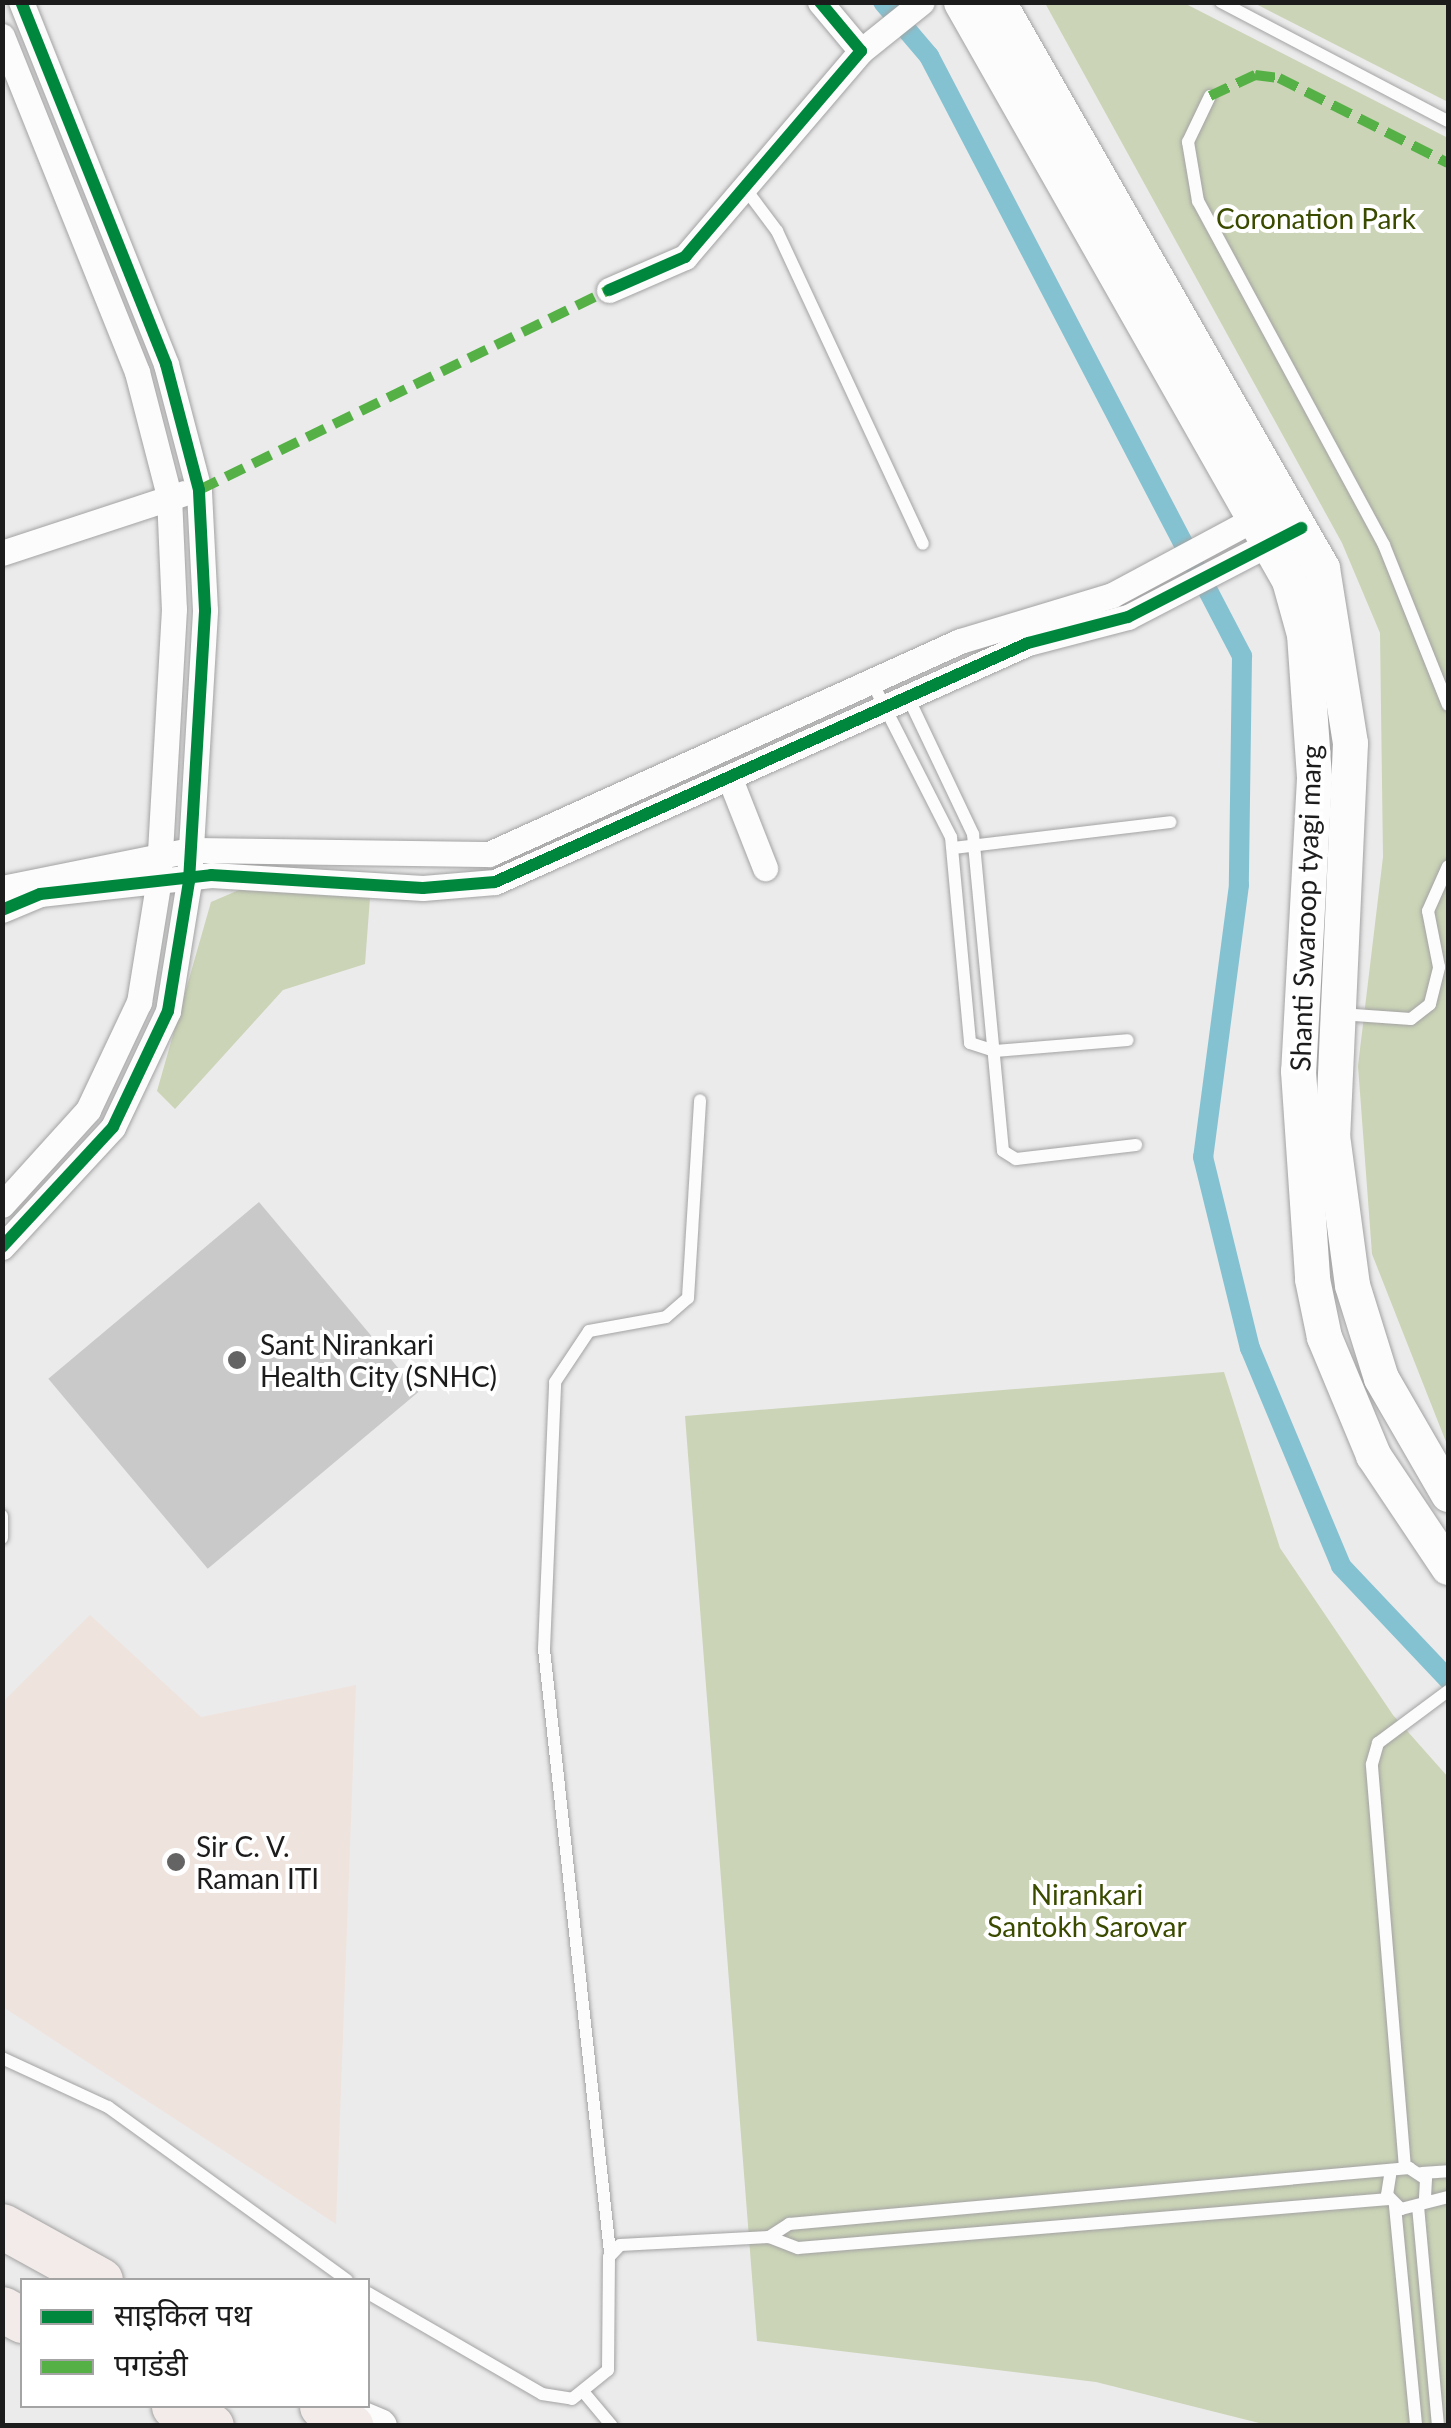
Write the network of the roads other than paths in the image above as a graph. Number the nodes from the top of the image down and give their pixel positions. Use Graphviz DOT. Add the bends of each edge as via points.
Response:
graph roads {
  1 [pos="21,2"];
  2 [pos="820,2"];
  3 [pos="922,2"];
  4 [pos="1221,2"];
  5 [pos="982,7"];
  6 [pos="2,36"];
  7 [pos="863,49"];
  8 [pos="1210,96"];
  9 [pos="1448,121"];
  10 [pos="744,188"];
  11 [pos="108,207"];
  12 [pos="80,218"];
  13 [pos="609,290"];
  14 [pos="198,490"];
  15 [pos="169,496"];
  16 [pos="1278,523"];
  17 [pos="923,544"];
  18 [pos="2,553"];
  19 [pos="1070,622"];
  20 [pos="894,669"];
  21 [pos="871,680"];
  22 [pos="895,700"];
  23 [pos="1448,705"];
  24 [pos="730,747"];
  25 [pos="737,776"];
  26 [pos="1170,822"];
  27 [pos="975,843"];
  28 [pos="953,848"];
  29 [pos="190,850"];
  30 [pos="159,853"];
  31 [pos="443,858"];
  32 [pos="1448,866"];
  33 [pos="765,868"];
  34 [pos="189,881"];
  35 [pos="158,886"];
  36 [pos="444,886"];
  37 [pos="8,896"];
  38 [pos="1336,1014"];
  39 [pos="1128,1040"];
  40 [pos="995,1052"];
  41 [pos="700,1100"];
  42 [pos="1136,1146"];
  43 [pos="2,1205"];
  44 [pos="2,1247"];
  45 [pos="1448,1494"];
  46 [pos="2,1516"];
  47 [pos="2,1538"];
  48 [pos="1448,1567"];
  49 [pos="1448,1691"];
  50 [pos="2,2058"];
  51 [pos="1405,2168"];
  52 [pos="1448,2171"];
  53 [pos="1422,2173"];
  54 [pos="1390,2176"];
  55 [pos="1255,2187"];
  56 [pos="1448,2197"];
  57 [pos="1073,2201"];
  58 [pos="1392,2203"];
  59 [pos="1422,2203"];
  60 [pos="1258,2210"];
  61 [pos="898,2215"];
  62 [pos="1076,2225"];
  63 [pos="2,2226"];
  64 [pos="769,2237"];
  65 [pos="901,2240"];
  66 [pos="610,2252"];
  67 [pos="96,2278"];
  68 [pos="343,2278"];
  69 [pos="370,2293"];
  70 [pos="586,2394"];
  71 [pos="178,2408"];
  72 [pos="325,2408"];
  73 [pos="336,2408"];
  74 [pos="211,2426"];
  75 [pos="352,2426"];
  76 [pos="379,2426"];
  77 [pos="612,2426"];
  78 [pos="1416,2426"];
  79 [pos="1438,2426"];
  1 -- 11 [label="street"];
  2 -- 7 [label="street"];
  3 -- 7 [label="street"];
  4 -- 9 [label="lane"];
  5 -- 16 [label="main road, Shanti Swaroop tyagi marg"];
  6 -- 12 [label="street"];
  7 -- 10 [label="street"];
  8 -- 23 [label="lane" via="1188,142 1198,200 1384,545"];
  10 -- 13 [label="street" via="685,257"];
  10 -- 17 [label="lane" via="776,231"];
  11 -- 12 [label="street"];
  11 -- 14 [label="street" via="166,364"];
  12 -- 15 [label="street" via="137,372"];
  14 -- 15 [label="street"];
  14 -- 29 [label="street" via="204,610"];
  15 -- 18 [label="street"];
  15 -- 30 [label="street" via="174,609"];
  16 -- 19 [label="street" via="1216,540"];
  16 -- 19 [label="street" via="1228,563 1159,599"];
  16 -- 38 [label="main road, Shanti Swaroop tyagi marg" via="1322,568 1350,742"];
  16 -- 48 [label="main road, Shanti Swaroop tyagi marg" via="1304,634 1314,778 1298,1071 1312,1278 1324,1338 1373,1455"];
  19 -- 20 [label="street"];
  19 -- 22 [label="street"];
  20 -- 21 [label="street"];
  20 -- 22 [label="street"];
  21 -- 22 [label="lane"];
  21 -- 24 [label="street"];
  22 -- 25 [label="street"];
  22 -- 27 [label="lane"];
  22 -- 28 [label="lane"];
  24 -- 25 [label="street"];
  24 -- 31 [label="street" via="546,835"];
  25 -- 33 [label="street"];
  25 -- 36 [label="street" via="556,862"];
  26 -- 27 [label="lane"];
  27 -- 28 [label="lane"];
  27 -- 40 [label="lane"];
  28 -- 40 [label="lane" via="968,1034 974,1048"];
  29 -- 30 [label="street"];
  29 -- 31 [label="street"];
  29 -- 34 [label="street"];
  30 -- 35 [label="street"];
  30 -- 37 [label="street"];
  31 -- 36 [label="street"];
  32 -- 38 [label="lane" via="1428,911 1439,968 1430,1004 1412,1019"];
  34 -- 35 [label="street"];
  34 -- 36 [label="street"];
  34 -- 44 [label="street" via="168,1010 142,1080 78,1171"];
  35 -- 37 [label="street"];
  35 -- 43 [label="street" via="140,1002 114,1067"];
  38 -- 45 [label="main road, Shanti Swaroop tyagi marg" via="1332,1135 1352,1285 1381,1378"];
  39 -- 40 [label="lane"];
  40 -- 42 [label="lane" via="1009,1156"];
  41 -- 66 [label="lane" via="688,1298 666,1316 589,1331 555,1382 544,1649"];
  46 -- 47 [label="lane"];
  49 -- 51 [label="lane" via="1378,1743 1372,1764"];
  50 -- 68 [label="lane" via="108,2106"];
  51 -- 53 [label="lane"];
  51 -- 54 [label="lane"];
  52 -- 53 [label="lane"];
  53 -- 59 [label="lane"];
  54 -- 55 [label="lane"];
  54 -- 58 [label="lane"];
  55 -- 57 [label="lane"];
  55 -- 60 [label="lane"];
  56 -- 59 [label="lane"];
  57 -- 61 [label="lane"];
  57 -- 62 [label="lane"];
  58 -- 59 [label="lane"];
  58 -- 60 [label="lane"];
  58 -- 78 [label="lane"];
  59 -- 79 [label="lane"];
  60 -- 62 [label="lane"];
  61 -- 64 [label="lane" via="789,2224"];
  61 -- 65 [label="lane"];
  62 -- 65 [label="lane"];
  63 -- 67 [label="highway"];
  64 -- 65 [label="lane" via="798,2248"];
  64 -- 66 [label="lane"];
  66 -- 70 [label="lane" via="612,2353"];
  69 -- 70 [label="lane" via="542,2394"];
  70 -- 77 [label="lane"];
  71 -- 74 [label="highway"];
  72 -- 75 [label="highway"];
  73 -- 76 [label="main road"];
}
